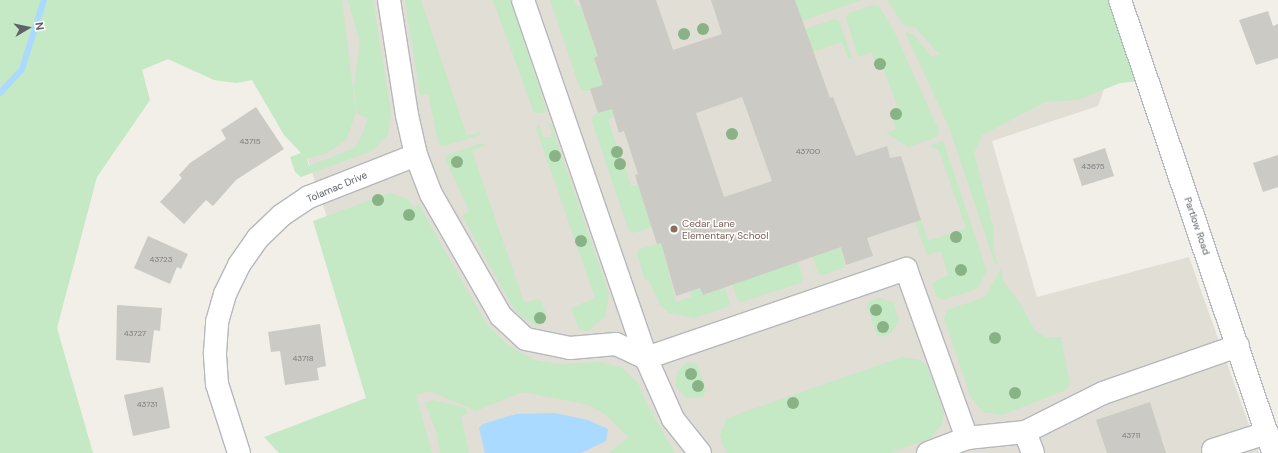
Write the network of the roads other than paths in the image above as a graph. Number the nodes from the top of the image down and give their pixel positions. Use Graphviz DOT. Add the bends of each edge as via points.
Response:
graph roads {
  1 [pos="389,0"];
  2 [pos="523,0"];
  3 [pos="1120,0"];
  4 [pos="416,155"];
  5 [pos="1238,346"];
  6 [pos="646,358"];
  7 [pos="1025,432"];
  8 [pos="967,438"];
  9 [pos="1270,443"];
  10 [pos="1213,450"];
  11 [pos="239,453"];
  12 [pos="700,453"];
  13 [pos="928,453"];
  14 [pos="1033,453"];
  1 -- 4 [label="street"];
  2 -- 6 [label="street"];
  3 -- 5 [label="street, Partlow Road"];
  4 -- 6 [label="street" via="431,194 501,316 526,339 570,348 616,344"];
  4 -- 11 [label="street, Tolamac Drive" via="309,197 282,215 258,238 239,265 219,315 214,353 217,384"];
  5 -- 7 [label="street" via="1103,393"];
  5 -- 9 [label="street, Partlow Road"];
  6 -- 8 [label="street" via="906,269"];
  6 -- 12 [label="street" via="674,419"];
  7 -- 8 [label="street"];
  7 -- 14 [label="street"];
  8 -- 13 [label="street"];
  9 -- 10 [label="street"];
}
